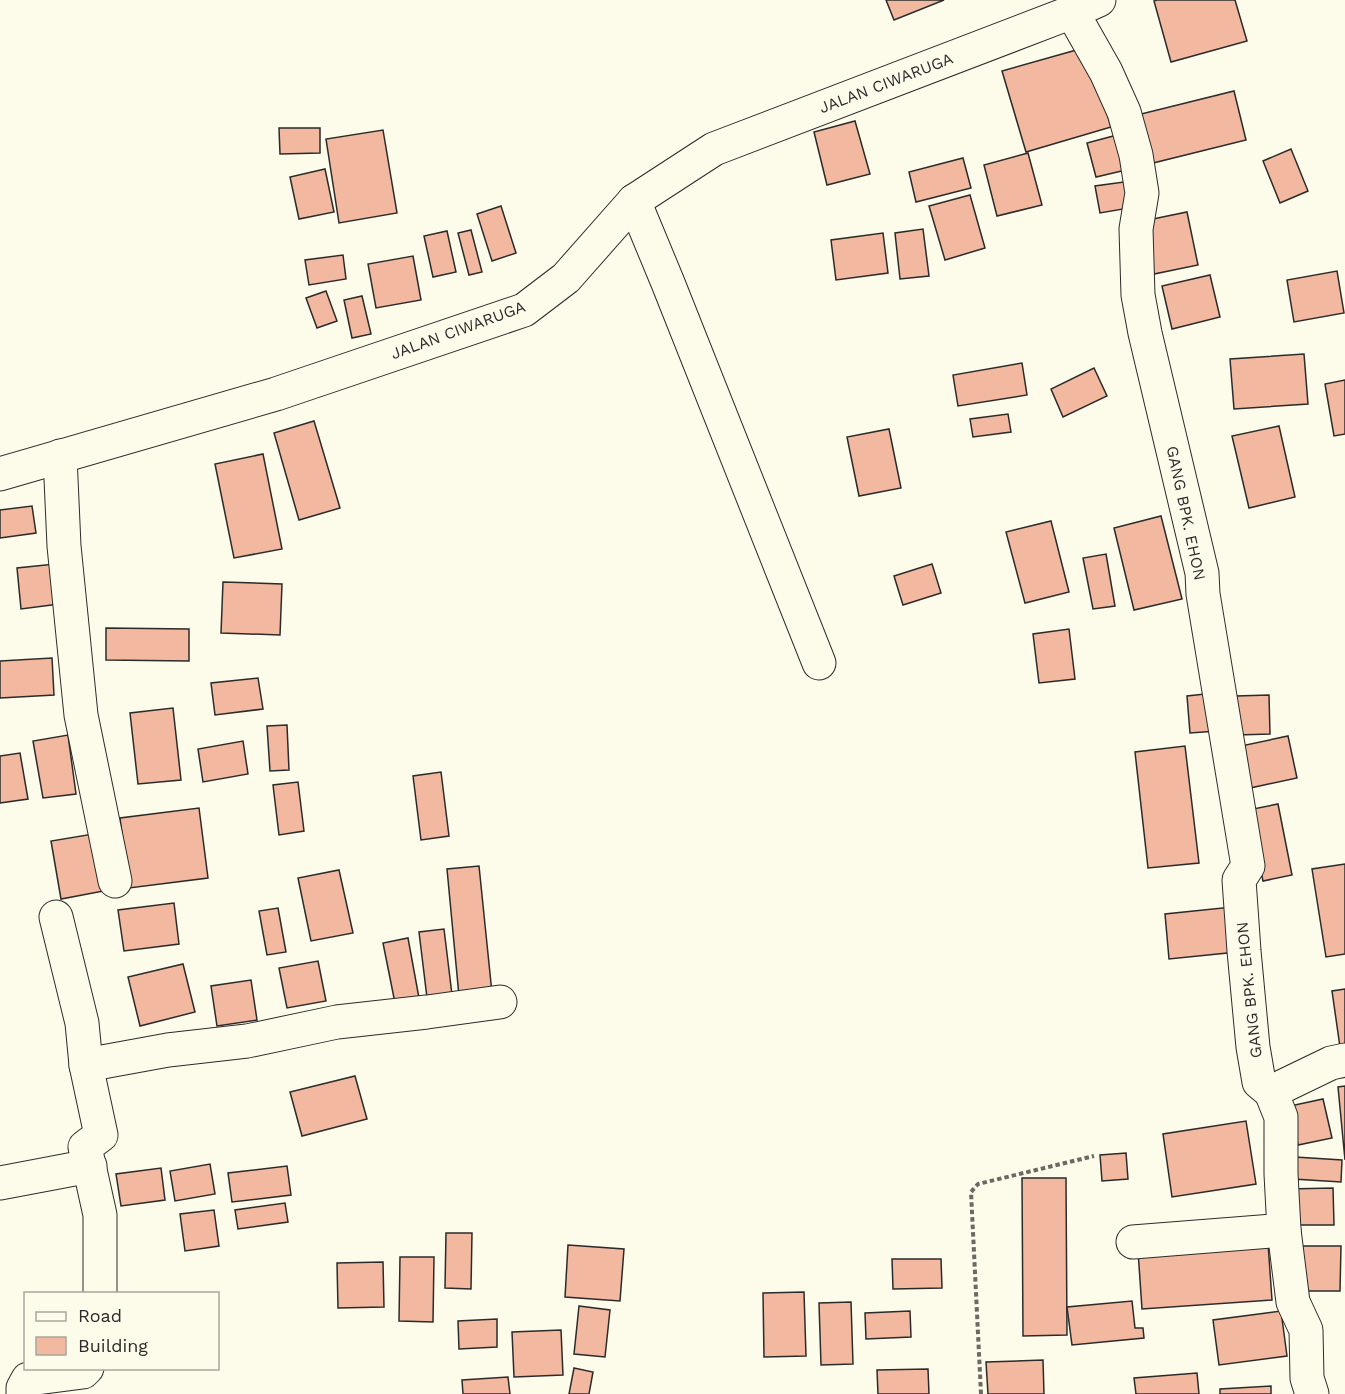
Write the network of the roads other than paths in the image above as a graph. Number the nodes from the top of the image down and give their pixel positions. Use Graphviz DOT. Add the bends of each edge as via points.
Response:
graph roads {
  1 [pos="1085,6"];
  2 [pos="634,201"];
  3 [pos="60,456"];
  4 [pos="0,474"];
  5 [pos="819,663"];
  6 [pos="115,881"];
  7 [pos="56,917"];
  8 [pos="500,1002"];
  9 [pos="1345,1060"];
  10 [pos="86,1065"];
  11 [pos="1271,1092"];
  12 [pos="90,1166"];
  13 [pos="0,1183"];
  14 [pos="1284,1230"];
  15 [pos="1133,1242"];
  16 [pos="100,1292"];
  17 [pos="85,1370"];
  18 [pos="23,1394"];
  19 [pos="1312,1394"];
  1 -- 2 [label="street, JALAN CIWARUGA" via="714,149"];
  1 -- 11 [label="street, GANG BPK. EHON" via="1136,155 1142,193 1136,229 1138,295 1202,573 1248,866 1239,880 1253,1047 1259,1082"];
  2 -- 3 [label="street, JALAN CIWARUGA" via="566,278 524,310 276,394"];
  2 -- 5 [label="street"];
  3 -- 4 [label="street, JALAN CIWARUGA"];
  3 -- 6 [label="street" via="64,546 81,715"];
  7 -- 10 [label="street" via="82,1023"];
  8 -- 10 [label="street" via="337,1022 247,1041"];
  9 -- 11 [label="street"];
  10 -- 12 [label="street" via="101,1135 85,1147"];
  11 -- 14 [label="street, GANG BPK. EHON" via="1281,1117"];
  12 -- 13 [label="street"];
  12 -- 16 [label="street" via="100,1215"];
  14 -- 15 [label="street"];
  14 -- 19 [label="street, GANG BPK. EHON" via="1293,1302 1306,1330 1307,1378"];
  17 -- 18 [label="street" via="28,1379"];
}
